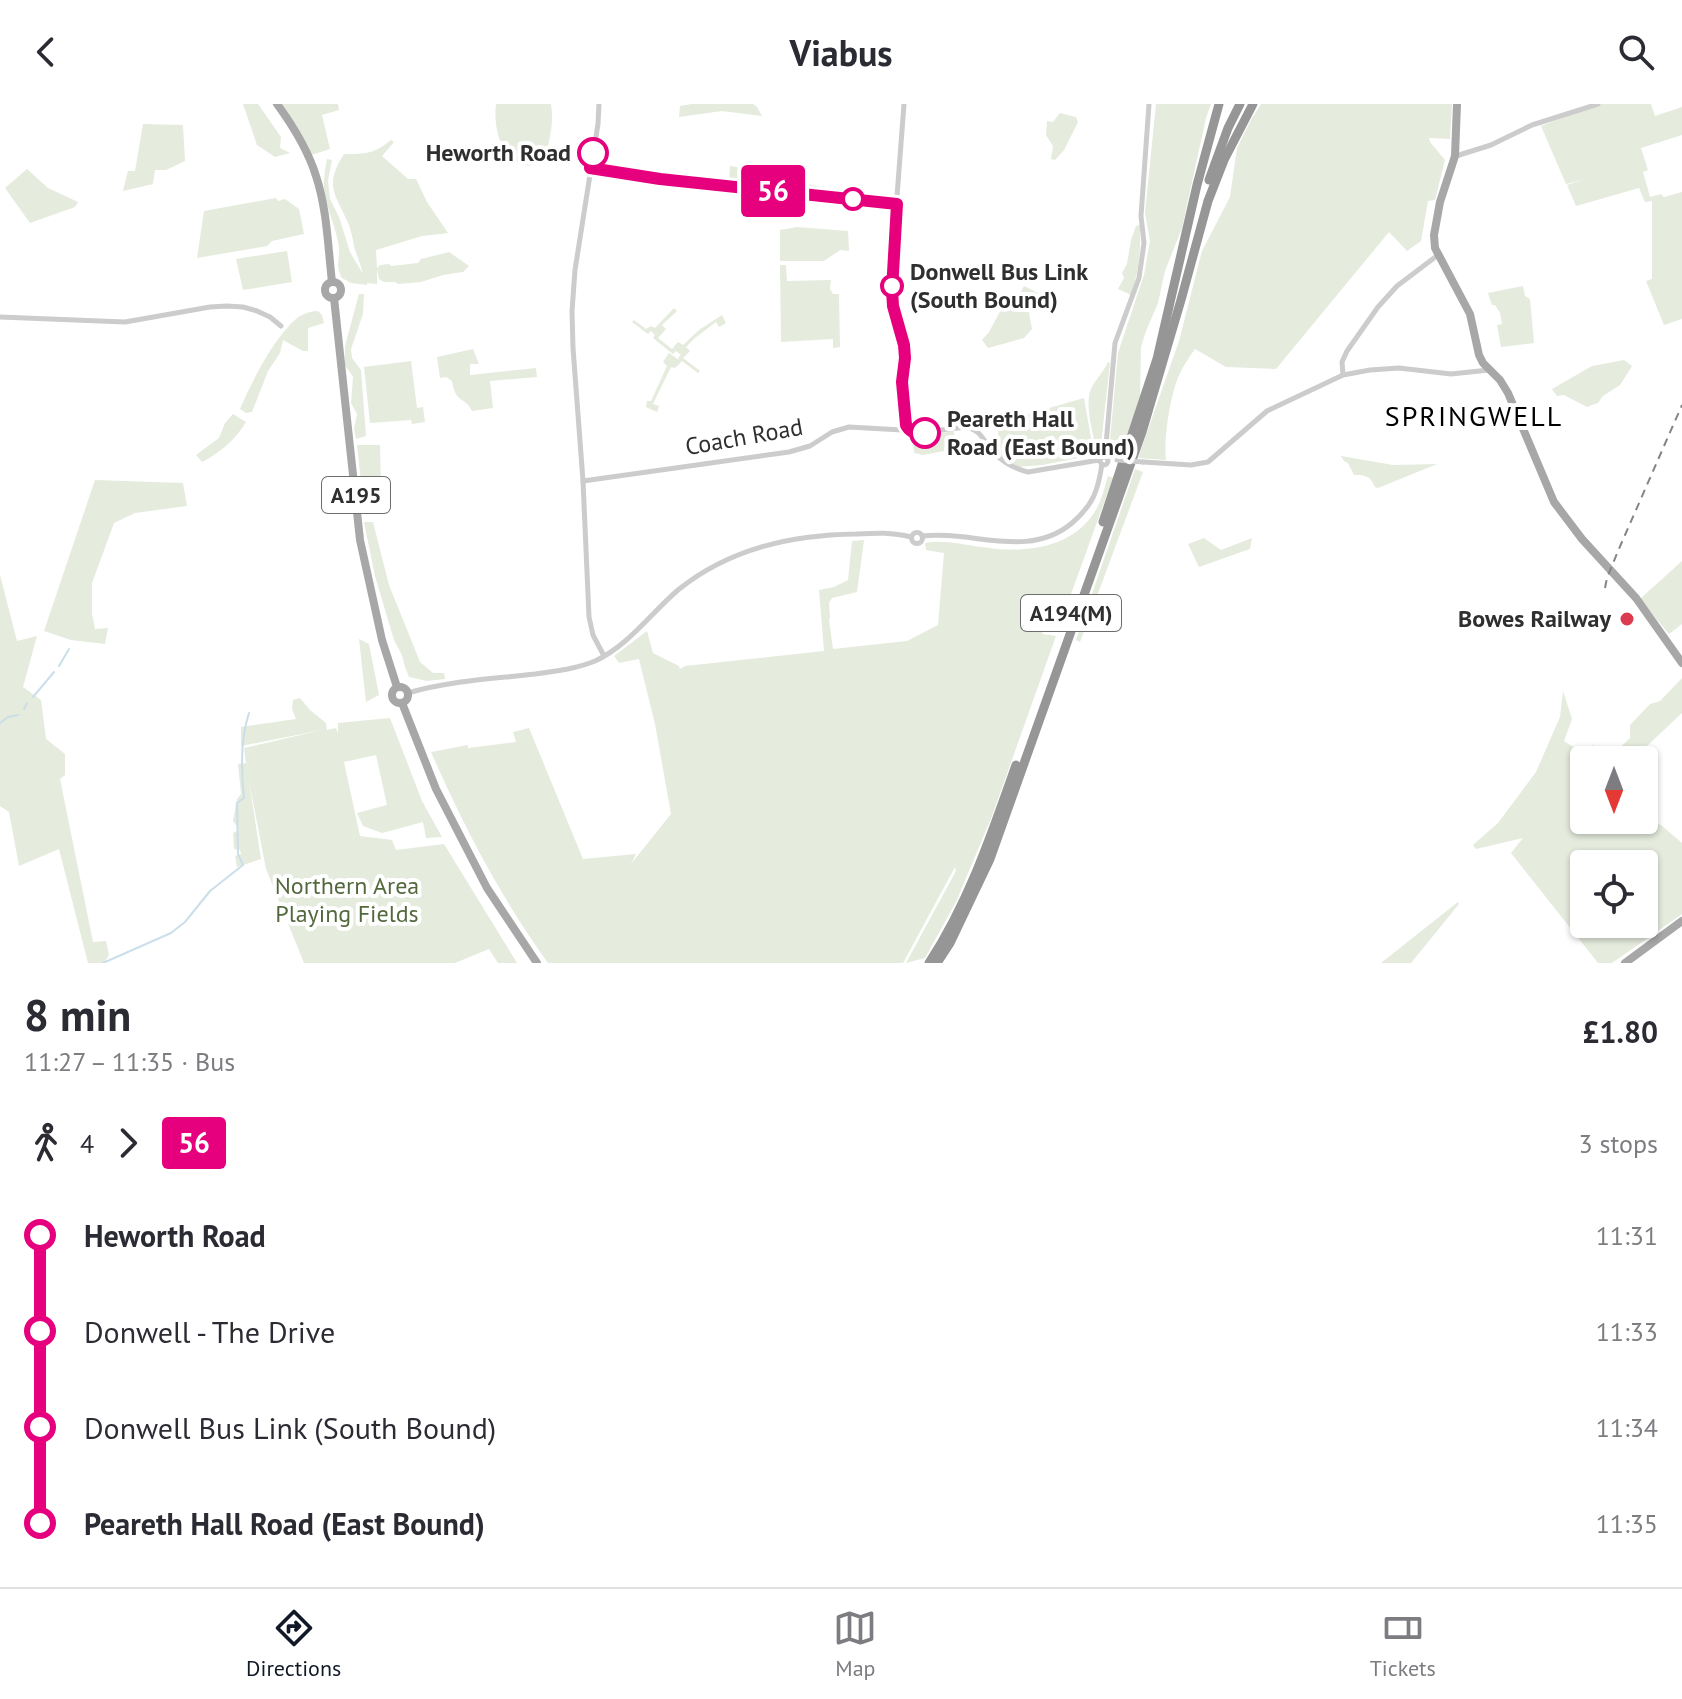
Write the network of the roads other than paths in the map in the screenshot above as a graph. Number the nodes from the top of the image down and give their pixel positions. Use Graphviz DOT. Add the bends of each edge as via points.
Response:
graph roads {
  1 [pos="277,104"];
  2 [pos="599,104"];
  3 [pos="904,104"];
  4 [pos="1149,104"];
  5 [pos="1219,104"];
  6 [pos="1233,104"];
  7 [pos="1240,104"];
  8 [pos="1253,104"];
  9 [pos="1457,104"];
  10 [pos="1598,104"];
  11 [pos="1455,156"];
  12 [pos="1182,252"];
  13 [pos="1438,254"];
  14 [pos="1181,300"];
  15 [pos="0,317"];
  16 [pos="281,326"];
  17 [pos="1489,370"];
  18 [pos="1343,375"];
  19 [pos="907,428"];
  20 [pos="1103,460"];
  21 [pos="583,481"];
  22 [pos="604,656"];
  23 [pos="1682,663"];
  24 [pos="397,687"];
  25 [pos="408,693"];
  26 [pos="402,703"];
  27 [pos="1682,921"];
  28 [pos="537,963"];
  29 [pos="929,963"];
  30 [pos="937,963"];
  31 [pos="1625,963"];
  1 -- 24 [label="main road, A195" via="317,178 332,282 325,292 334,298 360,540"];
  2 -- 21 [label="street" via="572,311"];
  3 -- 19 [label="street" via="892,290 904,345"];
  4 -- 20 [label="street" via="1144,243 1139,278 1115,343"];
  5 -- 12 [label="highway, A194(M)"];
  6 -- 12 [label="highway, A194(M)"];
  7 -- 14 [label="highway, A194(M)" via="1206,189"];
  8 -- 14 [label="highway, A194(M)" via="1215,181"];
  9 -- 11 [label="main road"];
  10 -- 11 [label="street"];
  11 -- 13 [label="main road" via="1434,235"];
  12 -- 29 [label="highway, A194(M)" via="1157,359 1079,591 983,857"];
  13 -- 17 [label="main road" via="1470,314 1479,355"];
  13 -- 18 [label="street" via="1378,307 1347,351"];
  14 -- 30 [label="highway, A194(M)" via="1142,432 990,859"];
  15 -- 16 [label="street" via="125,322 227,306 257,311"];
  17 -- 18 [label="street, Coach Road" via="1451,374 1399,368"];
  17 -- 23 [label="main road" via="1508,393 1554,502 1636,598"];
  18 -- 20 [label="street, Coach Road, bridge" via="1267,411 1208,462"];
  19 -- 20 [label="street, Coach Road" via="916,433 973,428 1003,462 1028,472"];
  19 -- 21 [label="street, Coach Road" via="849,427 789,452"];
  20 -- 22 [label="street" via="1095,496 1085,511 1048,537 1014,542 915,532 911,537 894,533 781,541 715,565 685,584"];
  21 -- 22 [label="street" via="589,617"];
  22 -- 25 [label="street" via="562,670"];
  24 -- 25 [label="main road"];
  24 -- 26 [label="main road" via="392,695"];
  25 -- 26 [label="main road"];
  26 -- 28 [label="main road" via="436,789 487,888"];
  27 -- 31 [label="main road"];
}
